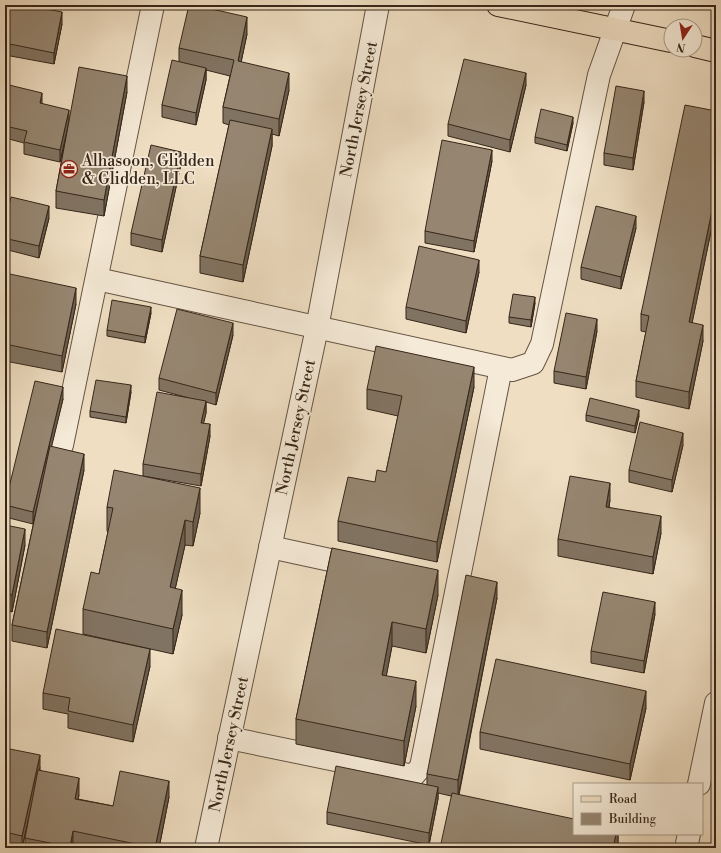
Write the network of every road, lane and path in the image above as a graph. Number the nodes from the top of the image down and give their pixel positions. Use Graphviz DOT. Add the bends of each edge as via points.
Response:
graph roads {
  1 [pos="153,5"];
  2 [pos="378,5"];
  3 [pos="498,5"];
  4 [pos="624,5"];
  5 [pos="615,29"];
  6 [pos="663,39"];
  7 [pos="703,48"];
  8 [pos="716,51"];
  9 [pos="97,279"];
  10 [pos="317,328"];
  11 [pos="501,368"];
  12 [pos="62,445"];
  13 [pos="270,548"];
  14 [pos="379,570"];
  15 [pos="716,703"];
  16 [pos="229,738"];
  17 [pos="699,783"];
  18 [pos="689,835"];
  19 [pos="206,848"];
  20 [pos="686,848"];
  1 -- 9 [label="street"];
  2 -- 10 [label="street, North Jersey Street"];
  3 -- 5 [label="main road"];
  4 -- 5 [label="street"];
  5 -- 6 [label="main road"];
  5 -- 11 [label="street" via="599,75 542,344 533,363 512,370"];
  7 -- 8 [label="main road"];
  9 -- 10 [label="street"];
  9 -- 12 [label="street"];
  10 -- 11 [label="street"];
  10 -- 13 [label="street, North Jersey Street"];
  11 -- 16 [label="street" via="449,585 421,768 413,776"];
  13 -- 14 [label="street"];
  13 -- 16 [label="street, North Jersey Street"];
  15 -- 17 [label="street"];
  16 -- 19 [label="street, North Jersey Street"];
  18 -- 20 [label="street"];
}
